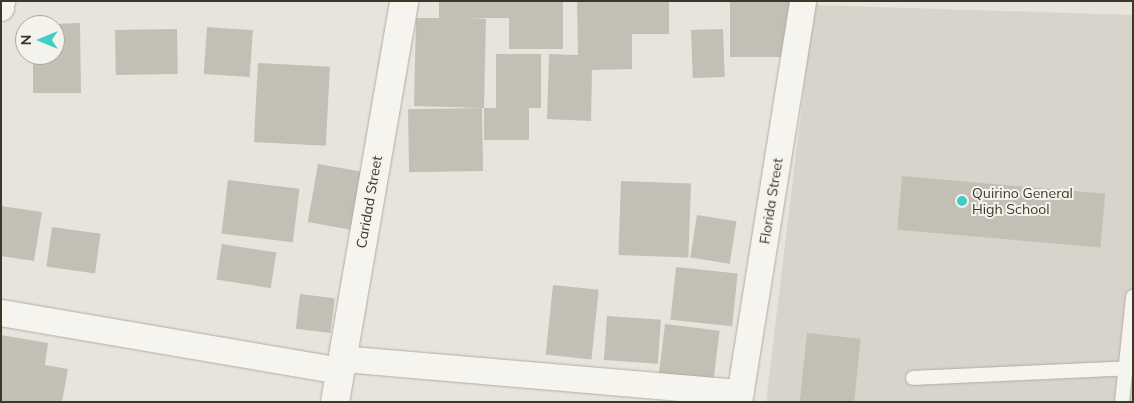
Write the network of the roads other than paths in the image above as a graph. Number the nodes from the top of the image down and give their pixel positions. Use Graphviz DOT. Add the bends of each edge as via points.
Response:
graph roads {
  1 [pos="2,1"];
  2 [pos="404,1"];
  3 [pos="803,1"];
  4 [pos="1,8"];
  5 [pos="1133,297"];
  6 [pos="1,313"];
  7 [pos="341,365"];
  8 [pos="1128,368"];
  9 [pos="913,378"];
  10 [pos="740,397"];
  11 [pos="335,402"];
  12 [pos="1122,402"];
  1 -- 4 [label="street"];
  2 -- 7 [label="street, Caridad Street"];
  3 -- 10 [label="street, Florida Street"];
  5 -- 8 [label="lane"];
  6 -- 7 [label="street"];
  7 -- 10 [label="street"];
  7 -- 11 [label="street, Caridad Street"];
  8 -- 9 [label="lane"];
  8 -- 12 [label="lane"];
}
